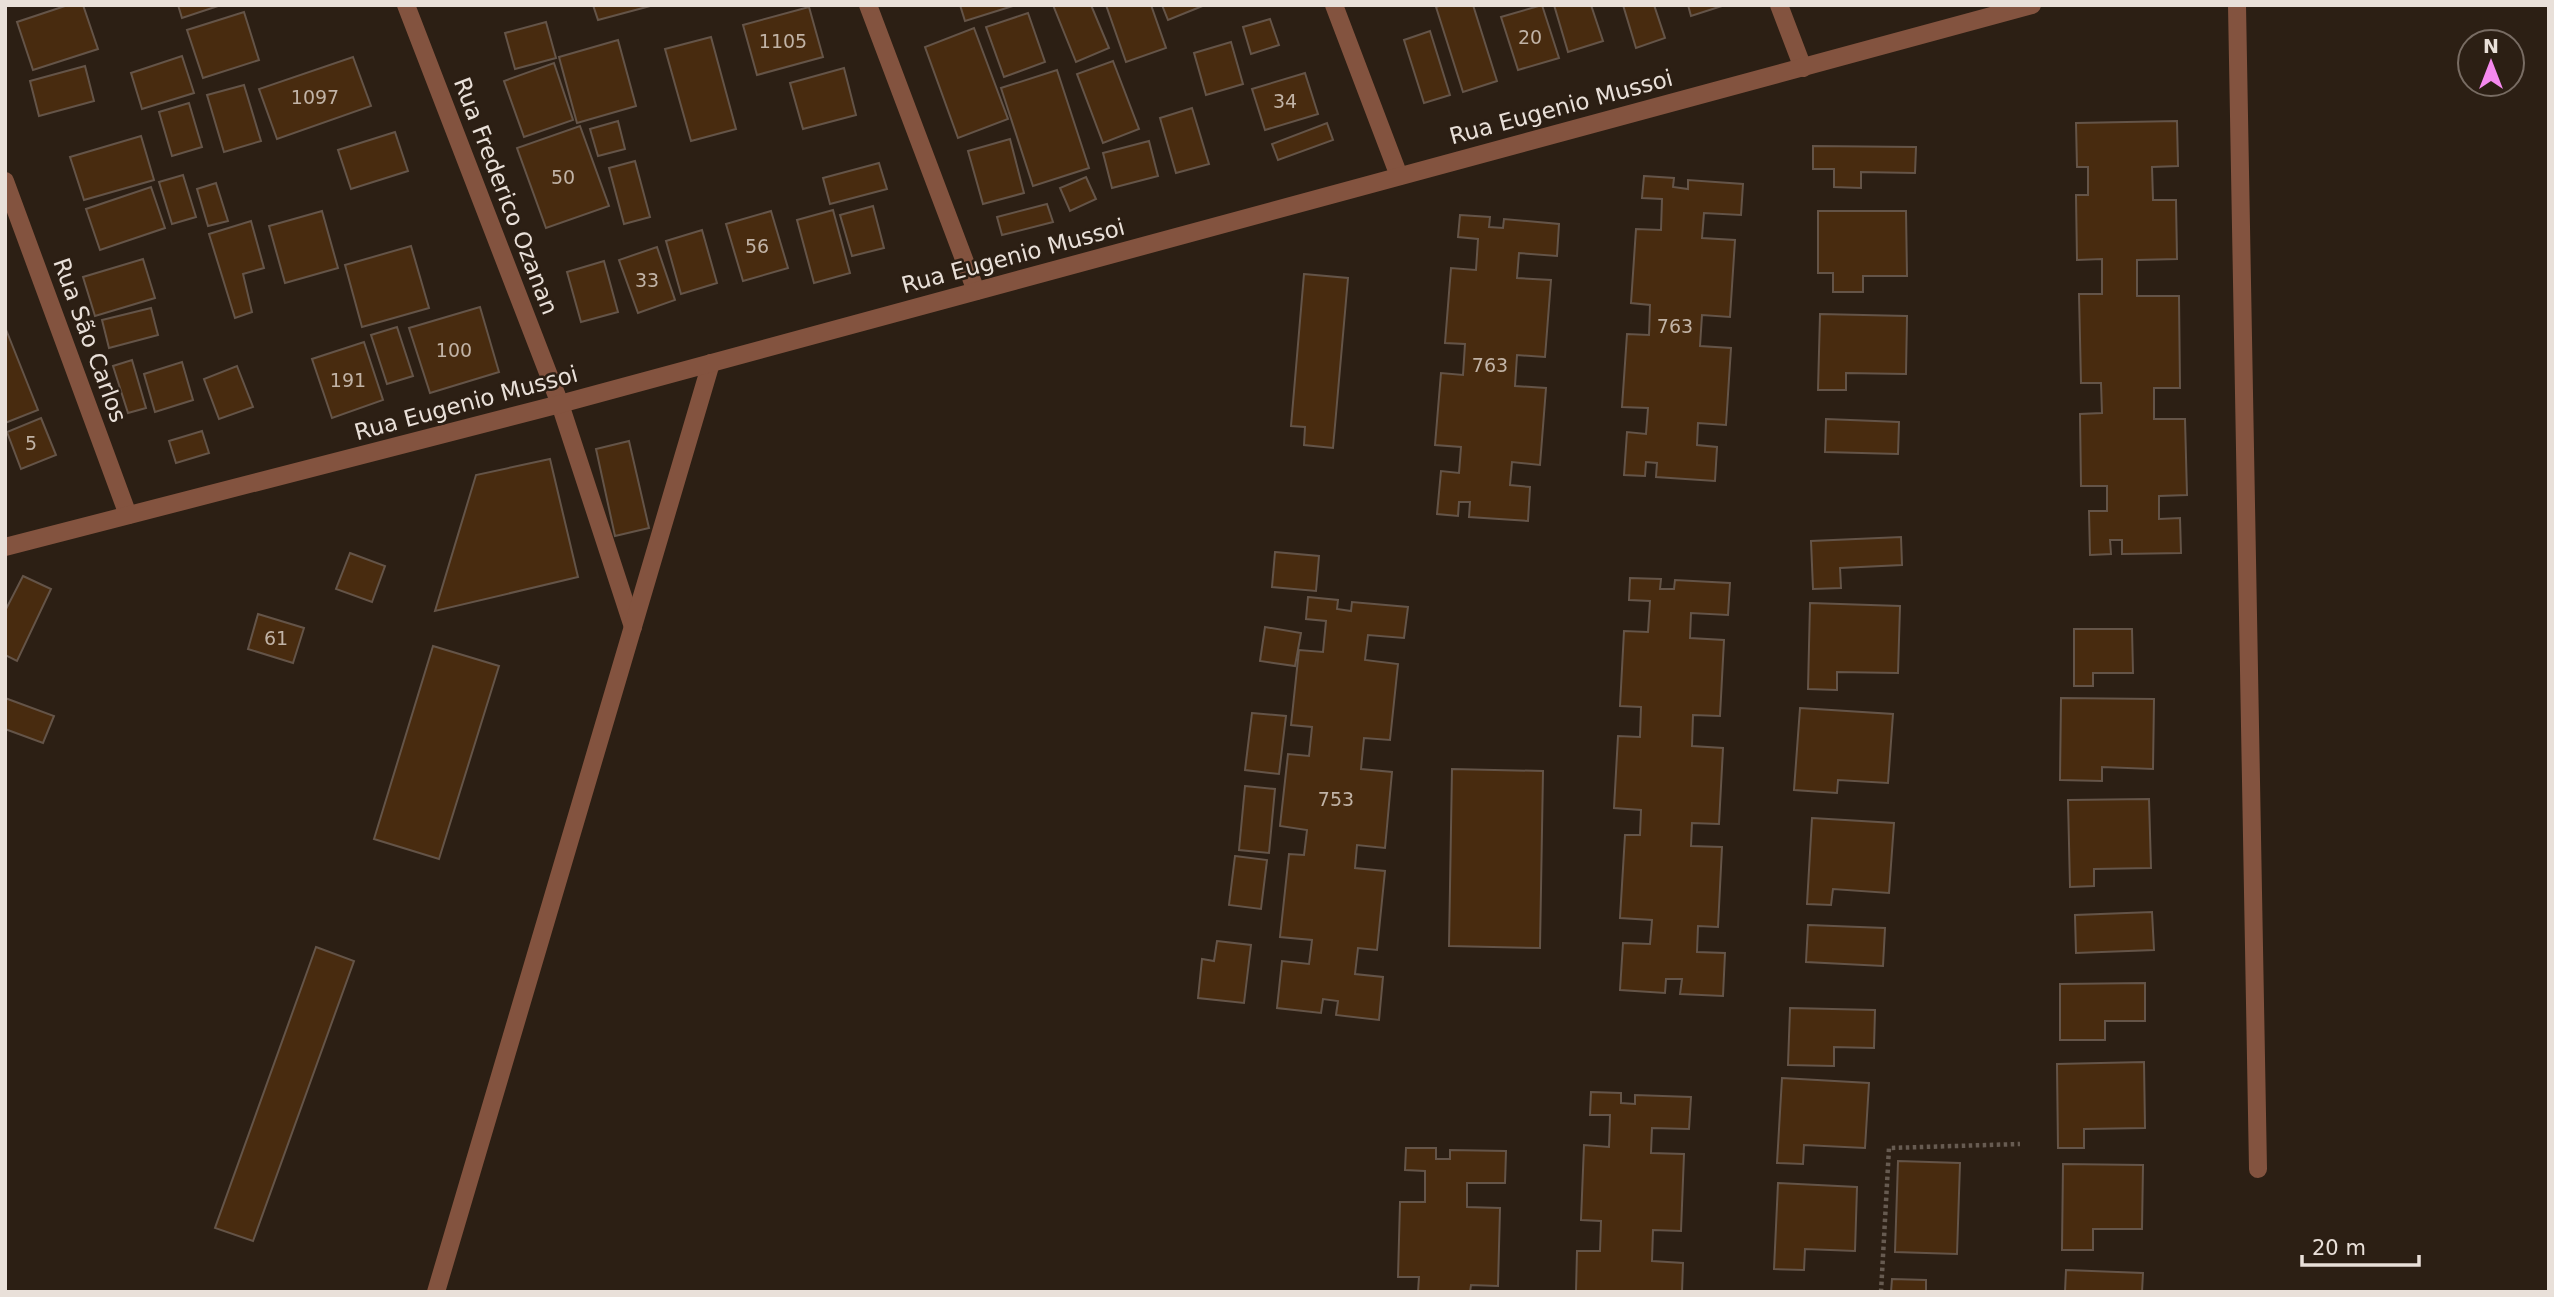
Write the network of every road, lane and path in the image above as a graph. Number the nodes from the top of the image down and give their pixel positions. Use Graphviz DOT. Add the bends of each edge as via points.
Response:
graph roads {
  1 [pos="406,5"];
  2 [pos="868,5"];
  3 [pos="1335,5"];
  4 [pos="1779,5"];
  5 [pos="2032,5"];
  6 [pos="2236,5"];
  7 [pos="1802,68"];
  8 [pos="1399,176"];
  9 [pos="5,181"];
  10 [pos="976,291"];
  11 [pos="712,363"];
  12 [pos="560,404"];
  13 [pos="128,515"];
  14 [pos="5,547"];
  15 [pos="633,628"];
  16 [pos="2020,1144"];
  17 [pos="2258,1169"];
  18 [pos="436,1292"];
  19 [pos="1881,1292"];
  1 -- 12 [label="street, Rua Frederico Ozanan"];
  2 -- 10 [label="street"];
  3 -- 8 [label="street"];
  4 -- 7 [label="street"];
  5 -- 7 [label="street, Rua Eugenio Mussoi"];
  6 -- 17 [label="street"];
  7 -- 8 [label="street, Rua Eugenio Mussoi"];
  8 -- 10 [label="street, Rua Eugenio Mussoi"];
  9 -- 13 [label="street, Rua São Carlos"];
  10 -- 11 [label="street, Rua Eugenio Mussoi"];
  11 -- 12 [label="street, Rua Eugenio Mussoi"];
  11 -- 15 [label="street"];
  12 -- 13 [label="street, Rua Eugenio Mussoi"];
  12 -- 15 [label="street, Rua Frederico Ozanan"];
  13 -- 14 [label="street, Rua Eugenio Mussoi"];
  15 -- 18 [label="street"];
  16 -- 19 [label="path" via="1889,1149"];
}
